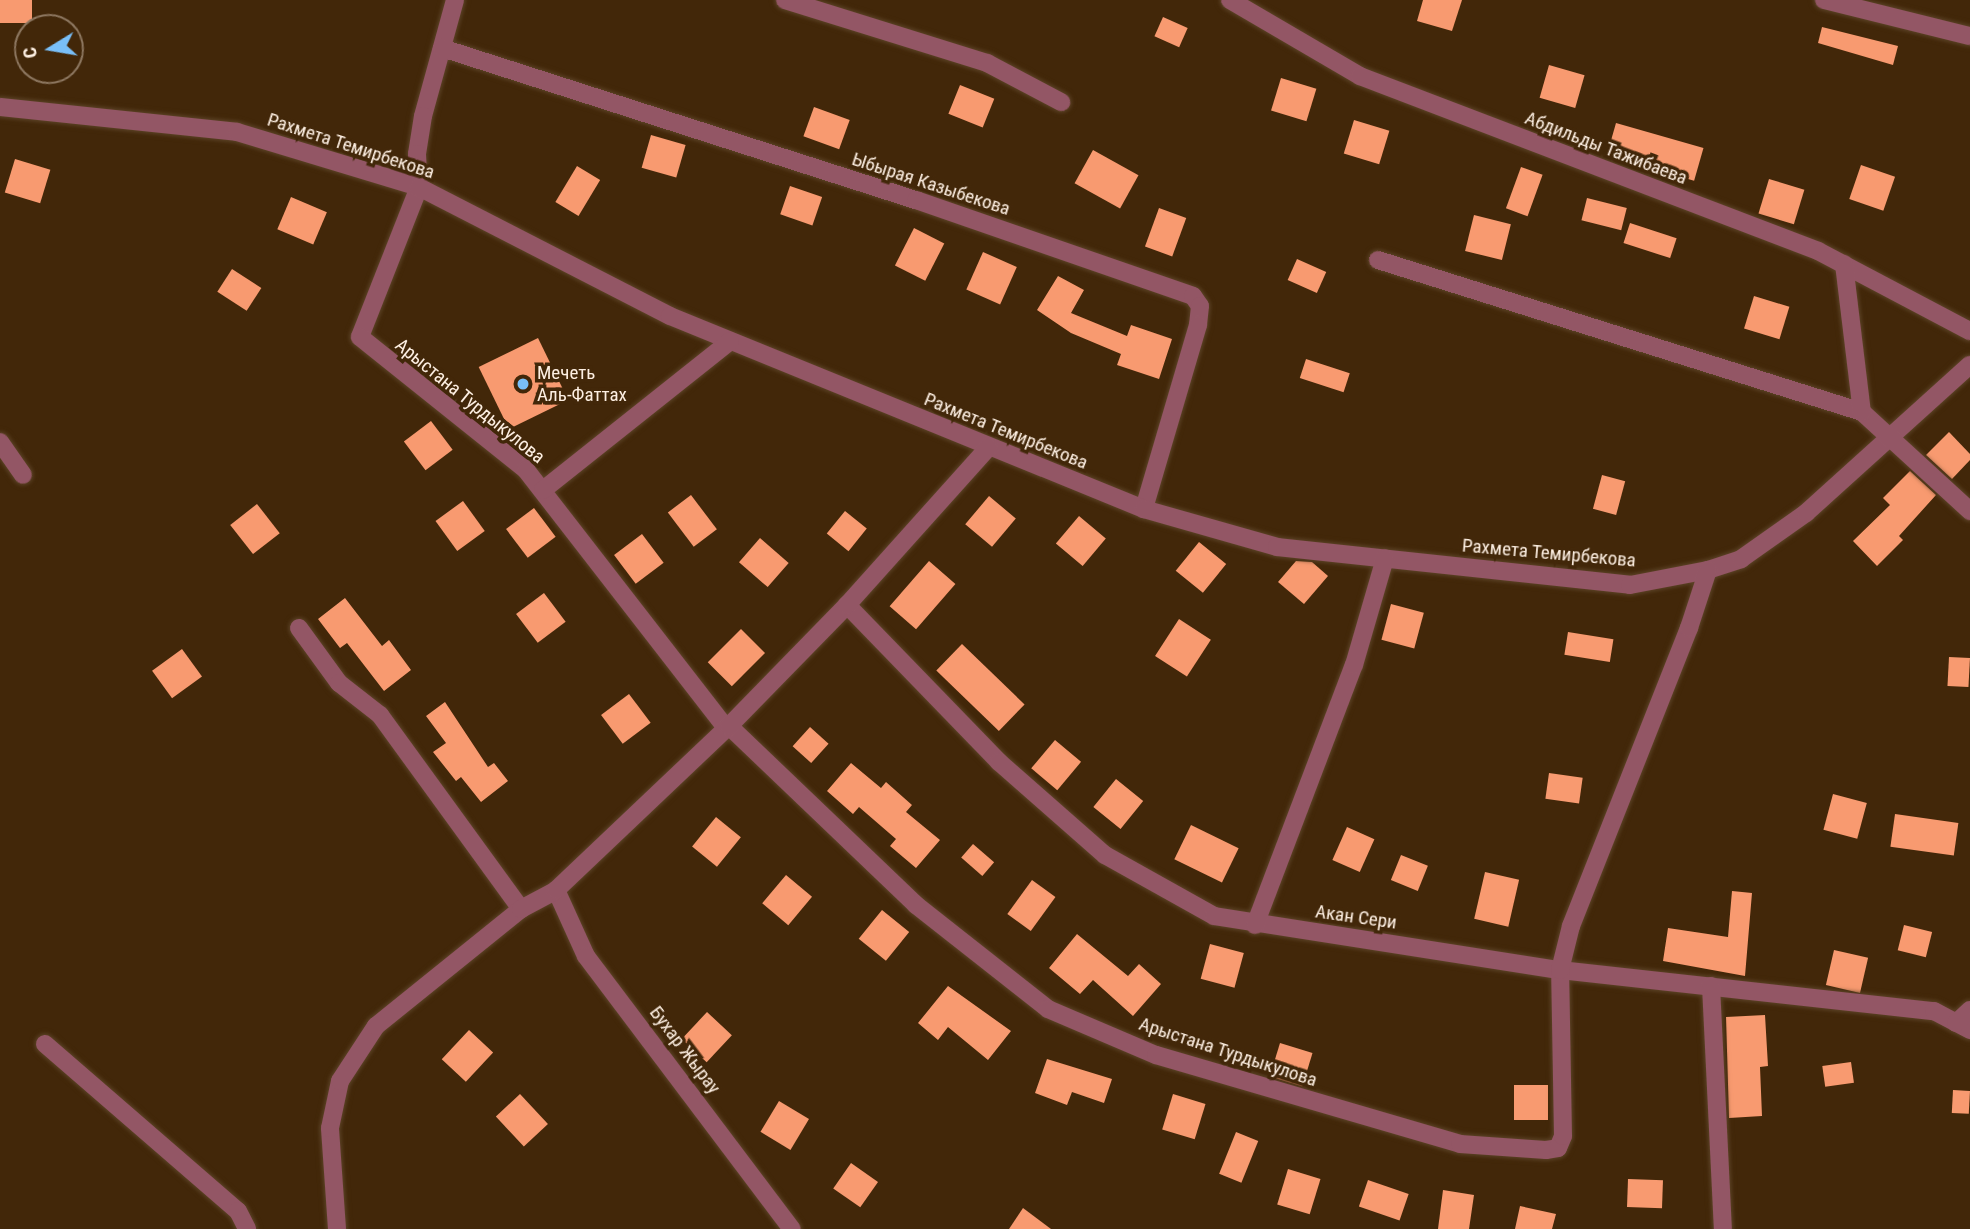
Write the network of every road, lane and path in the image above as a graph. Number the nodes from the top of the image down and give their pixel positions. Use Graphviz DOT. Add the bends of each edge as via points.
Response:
graph roads {
  1 [pos="455,0"];
  2 [pos="785,0"];
  3 [pos="1230,0"];
  4 [pos="1824,0"];
  5 [pos="1970,36"];
  6 [pos="442,48"];
  7 [pos="1061,102"];
  8 [pos="0,107"];
  9 [pos="419,187"];
  10 [pos="1378,260"];
  11 [pos="1844,264"];
  12 [pos="1970,331"];
  13 [pos="730,341"];
  14 [pos="1970,365"];
  15 [pos="1862,412"];
  16 [pos="1889,439"];
  17 [pos="0,442"];
  18 [pos="989,447"];
  19 [pos="23,475"];
  20 [pos="543,489"];
  21 [pos="1144,509"];
  22 [pos="1970,511"];
  23 [pos="1385,558"];
  24 [pos="1707,570"];
  25 [pos="848,605"];
  26 [pos="299,628"];
  27 [pos="727,727"];
  28 [pos="556,890"];
  29 [pos="521,909"];
  30 [pos="1255,925"];
  31 [pos="1560,970"];
  32 [pos="1711,986"];
  33 [pos="1970,1010"];
  34 [pos="1963,1026"];
  35 [pos="45,1044"];
  36 [pos="247,1229"];
  37 [pos="337,1229"];
  38 [pos="792,1229"];
  39 [pos="1723,1229"];
  1 -- 6 [label="street"];
  2 -- 7 [label="street" via="987,63"];
  3 -- 11 [label="street, Абдильды Тажибаева" via="1360,76"];
  4 -- 5 [label="street"];
  6 -- 9 [label="street" via="423,116 417,154"];
  6 -- 21 [label="street, Ыбырая Казыбекова" via="916,200 1193,296 1200,306 1198,325"];
  8 -- 9 [label="street, Рахмета Темирбекова" via="237,132"];
  9 -- 13 [label="street, Рахмета Темирбекова" via="670,316"];
  9 -- 20 [label="street, Арыстана Турдыкулова" via="360,337 526,470"];
  10 -- 15 [label="street"];
  11 -- 12 [label="street, Абдильды Тажибаева"];
  11 -- 15 [label="street"];
  13 -- 18 [label="street, Рахмета Темирбекова"];
  13 -- 20 [label="street"];
  14 -- 16 [label="street, Рахмета Темирбекова"];
  15 -- 16 [label="street"];
  16 -- 22 [label="street"];
  16 -- 24 [label="street, Рахмета Темирбекова" via="1806,513 1741,559"];
  17 -- 19 [label="street"];
  18 -- 21 [label="street, Рахмета Темирбекова"];
  18 -- 25 [label="street"];
  20 -- 27 [label="street, Арыстана Турдыкулова"];
  21 -- 23 [label="street, Рахмета Темирбекова" via="1277,547"];
  23 -- 24 [label="street, Рахмета Темирбекова" via="1630,585"];
  23 -- 30 [label="street" via="1353,665"];
  24 -- 31 [label="street" via="1689,628 1571,926"];
  25 -- 27 [label="street"];
  25 -- 30 [label="street, Акан Сери" via="999,762 1104,855 1214,916"];
  26 -- 29 [label="street" via="339,683 380,715"];
  27 -- 28 [label="street"];
  27 -- 31 [label="street, Арыстана Турдыкулова" via="916,905 1048,1009 1156,1055 1460,1144 1558,1148 1563,1136"];
  28 -- 29 [label="street"];
  28 -- 38 [label="street, Бухар Жырау" via="586,956"];
  29 -- 37 [label="street" via="376,1026 340,1081 330,1128"];
  30 -- 31 [label="street, Акан Сери"];
  31 -- 32 [label="street, Акан Сери"];
  32 -- 34 [label="street, Акан Сери" via="1934,1011"];
  32 -- 39 [label="street"];
  33 -- 34 [label="street"];
  35 -- 36 [label="street" via="238,1211"];
}
